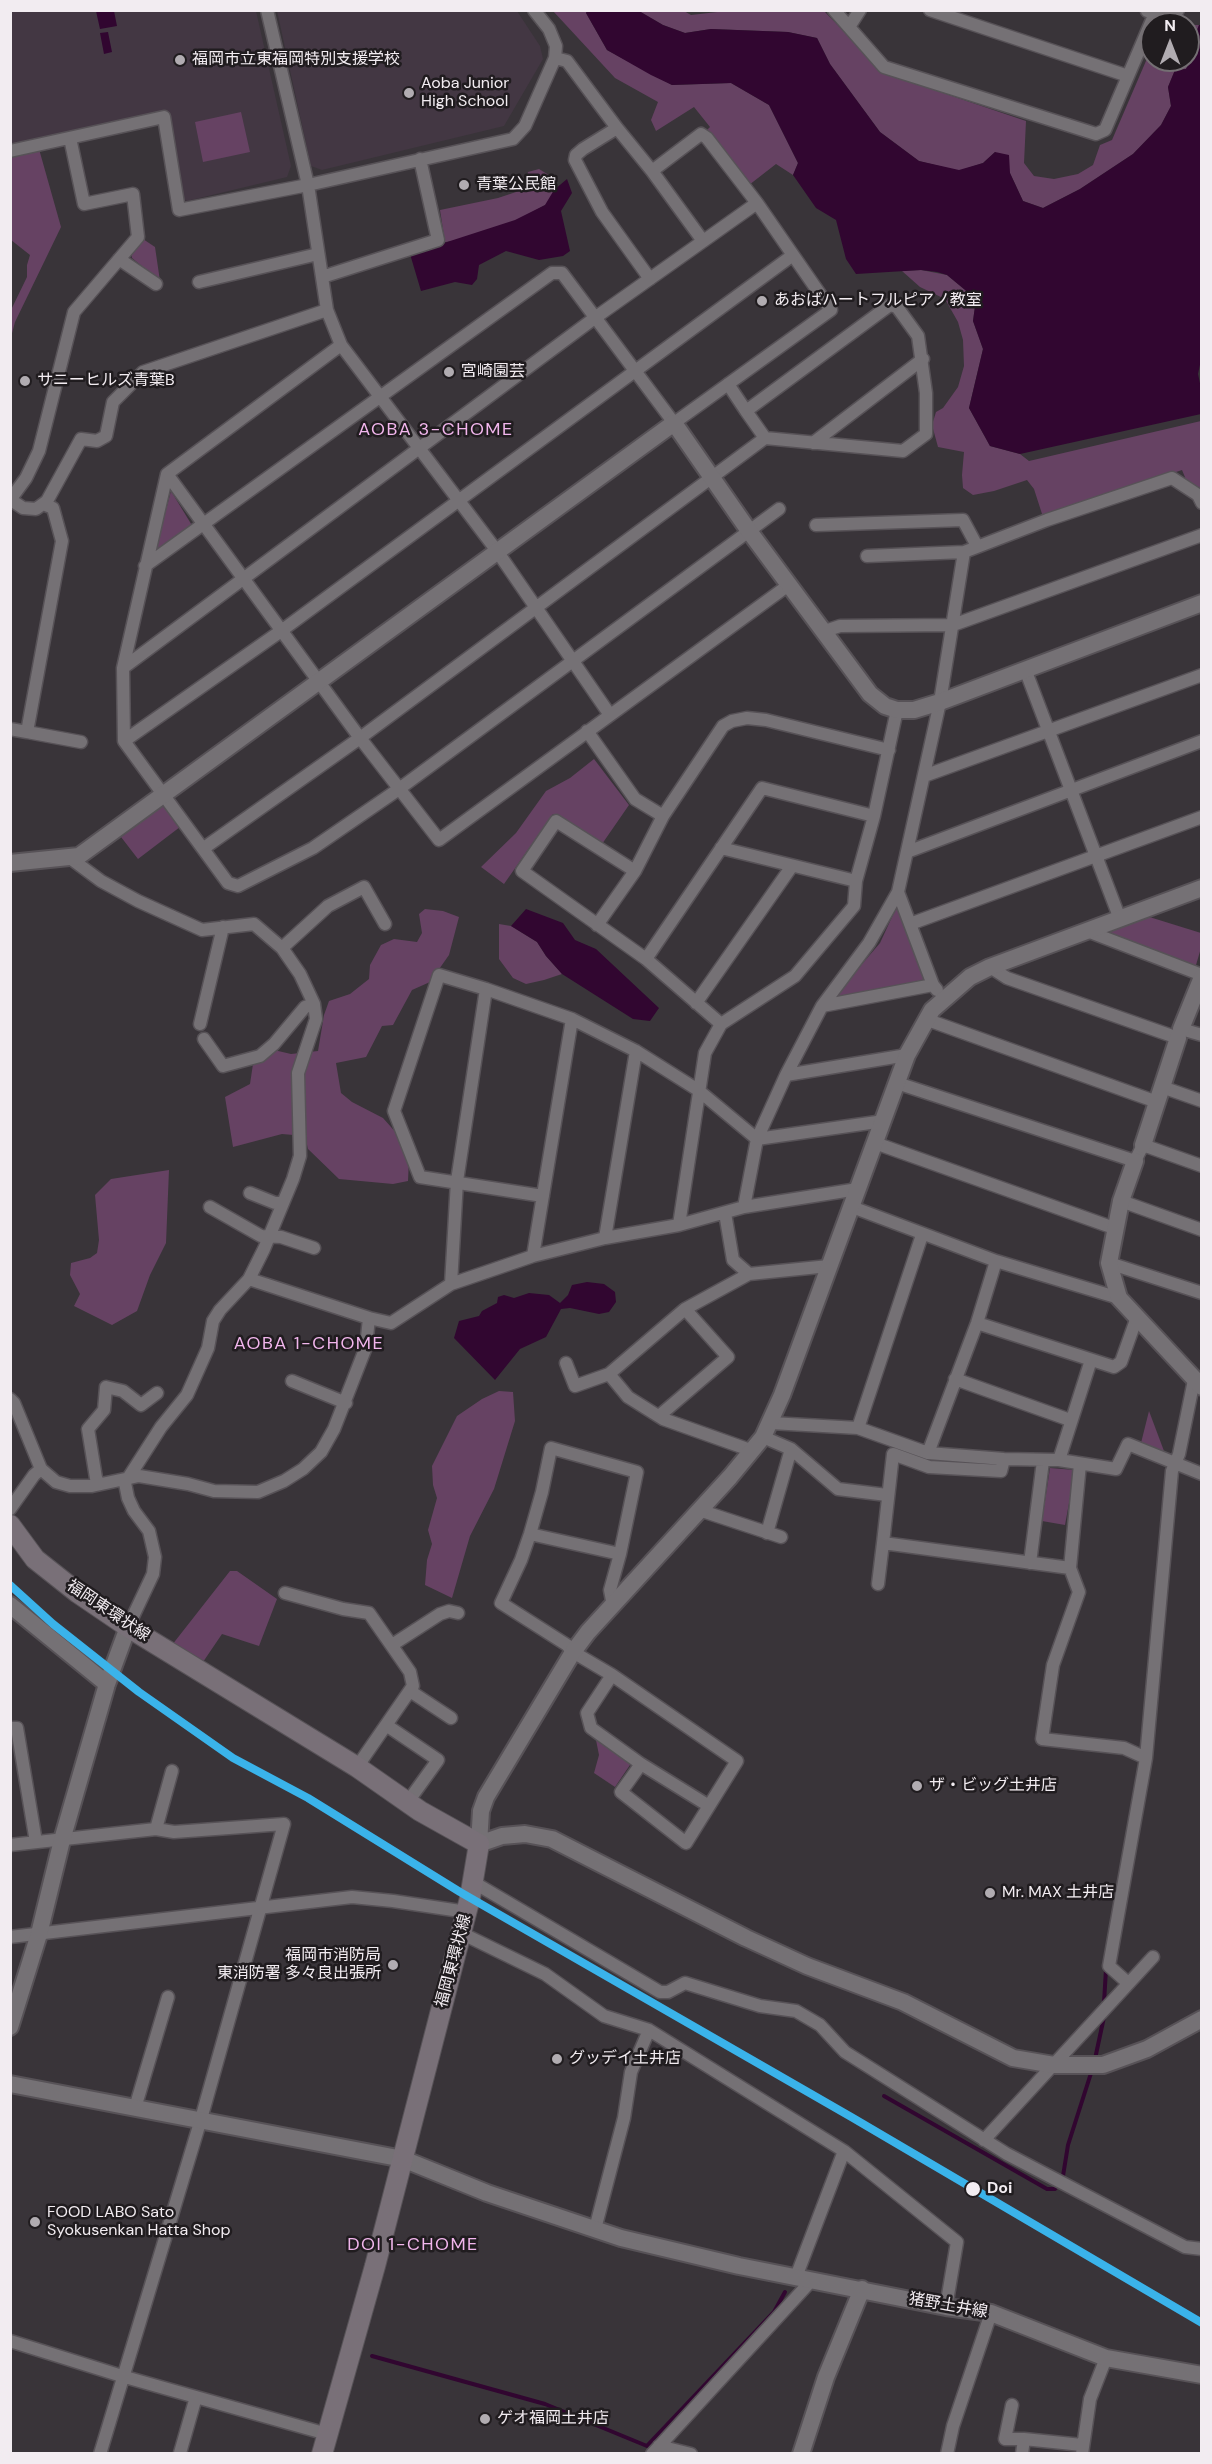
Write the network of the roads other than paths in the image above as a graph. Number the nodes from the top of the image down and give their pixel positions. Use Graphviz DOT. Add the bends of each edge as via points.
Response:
graph roads {
  1 [pos="267,10"];
  2 [pos="534,10"];
  3 [pos="834,10"];
  4 [pos="860,10"];
  5 [pos="930,10"];
  6 [pos="1179,10"];
  7 [pos="1151,12"];
  8 [pos="849,27"];
  9 [pos="1140,43"];
  10 [pos="555,58"];
  11 [pos="1128,76"];
  12 [pos="617,128"];
  13 [pos="70,138"];
  14 [pos="10,151"];
  15 [pos="420,159"];
  16 [pos="652,171"];
  17 [pos="308,185"];
  18 [pos="757,203"];
  19 [pos="703,241"];
  20 [pos="318,254"];
  21 [pos="793,255"];
  22 [pos="120,259"];
  23 [pos="322,277"];
  24 [pos="650,279"];
  25 [pos="199,282"];
  26 [pos="156,284"];
  27 [pos="327,310"];
  28 [pos="596,317"];
  29 [pos="341,345"];
  30 [pos="923,359"];
  31 [pos="636,370"];
  32 [pos="728,384"];
  33 [pos="380,395"];
  34 [pos="746,411"];
  35 [pos="674,423"];
  36 [pos="765,438"];
  37 [pos="813,443"];
  38 [pos="421,449"];
  39 [pos="167,474"];
  40 [pos="711,477"];
  41 [pos="11,500"];
  42 [pos="459,500"];
  43 [pos="1202,503"];
  44 [pos="43,504"];
  45 [pos="779,509"];
  46 [pos="205,524"];
  47 [pos="816,525"];
  48 [pos="749,531"];
  49 [pos="1202,535"];
  50 [pos="977,546"];
  51 [pos="497,551"];
  52 [pos="964,552"];
  53 [pos="867,556"];
  54 [pos="145,566"];
  55 [pos="244,579"];
  56 [pos="790,584"];
  57 [pos="1202,603"];
  58 [pos="536,608"];
  59 [pos="953,625"];
  60 [pos="281,631"];
  61 [pos="825,631"];
  62 [pos="573,661"];
  63 [pos="123,668"];
  64 [pos="1025,669"];
  65 [pos="1202,675"];
  66 [pos="319,682"];
  67 [pos="940,702"];
  68 [pos="897,710"];
  69 [pos="610,715"];
  70 [pos="10,729"];
  71 [pos="587,731"];
  72 [pos="1049,731"];
  73 [pos="27,732"];
  74 [pos="360,738"];
  75 [pos="124,741"];
  76 [pos="1202,741"];
  77 [pos="81,742"];
  78 [pos="889,750"];
  79 [pos="924,776"];
  80 [pos="399,789"];
  81 [pos="1071,790"];
  82 [pos="163,795"];
  83 [pos="663,816"];
  84 [pos="874,816"];
  85 [pos="1202,817"];
  86 [pos="204,848"];
  87 [pos="721,848"];
  88 [pos="907,852"];
  89 [pos="1096,855"];
  90 [pos="70,858"];
  91 [pos="10,863"];
  92 [pos="792,866"];
  93 [pos="635,871"];
  94 [pos="856,881"];
  95 [pos="1202,888"];
  96 [pos="898,892"];
  97 [pos="1120,919"];
  98 [pos="385,924"];
  99 [pos="910,924"];
  100 [pos="597,925"];
  101 [pos="223,927"];
  102 [pos="1087,931"];
  103 [pos="282,948"];
  104 [pos="646,959"];
  105 [pos="990,967"];
  106 [pos="1202,976"];
  107 [pos="486,989"];
  108 [pos="939,991"];
  109 [pos="696,1003"];
  110 [pos="315,1004"];
  111 [pos="822,1006"];
  112 [pos="572,1019"];
  113 [pos="925,1019"];
  114 [pos="200,1024"];
  115 [pos="721,1024"];
  116 [pos="1180,1033"];
  117 [pos="1202,1035"];
  118 [pos="204,1039"];
  119 [pos="636,1051"];
  120 [pos="907,1055"];
  121 [pos="786,1075"];
  122 [pos="897,1083"];
  123 [pos="698,1090"];
  124 [pos="1159,1094"];
  125 [pos="1202,1101"];
  126 [pos="884,1121"];
  127 [pos="757,1139"];
  128 [pos="875,1143"];
  129 [pos="1143,1146"];
  130 [pos="1135,1161"];
  131 [pos="1202,1166"];
  132 [pos="457,1181"];
  133 [pos="858,1189"];
  134 [pos="250,1193"];
  135 [pos="543,1196"];
  136 [pos="1121,1201"];
  137 [pos="283,1203"];
  138 [pos="210,1207"];
  139 [pos="744,1207"];
  140 [pos="852,1207"];
  141 [pos="725,1213"];
  142 [pos="679,1225"];
  143 [pos="1114,1228"];
  144 [pos="1202,1230"];
  145 [pos="922,1235"];
  146 [pos="269,1238"];
  147 [pos="605,1238"];
  148 [pos="315,1248"];
  149 [pos="533,1256"];
  150 [pos="996,1261"];
  151 [pos="1109,1263"];
  152 [pos="829,1266"];
  153 [pos="749,1274"];
  154 [pos="249,1279"];
  155 [pos="451,1284"];
  156 [pos="1202,1293"];
  157 [pos="1119,1298"];
  158 [pos="685,1309"];
  159 [pos="1137,1317"];
  160 [pos="369,1318"];
  161 [pos="977,1323"];
  162 [pos="1091,1360"];
  163 [pos="566,1363"];
  164 [pos="609,1374"];
  165 [pos="955,1379"];
  166 [pos="292,1381"];
  167 [pos="1198,1383"];
  168 [pos="157,1394"];
  169 [pos="10,1399"];
  170 [pos="346,1402"];
  171 [pos="659,1416"];
  172 [pos="1070,1420"];
  173 [pos="858,1428"];
  174 [pos="762,1437"];
  175 [pos="791,1449"];
  176 [pos="928,1453"];
  177 [pos="1004,1459"];
  178 [pos="1059,1460"];
  179 [pos="1042,1461"];
  180 [pos="1080,1464"];
  181 [pos="1175,1464"];
  182 [pos="41,1469"];
  183 [pos="1202,1474"];
  184 [pos="128,1478"];
  185 [pos="99,1484"];
  186 [pos="887,1495"];
  187 [pos="10,1509"];
  188 [pos="699,1510"];
  189 [pos="10,1525"];
  190 [pos="767,1533"];
  191 [pos="530,1534"];
  192 [pos="781,1537"];
  193 [pos="883,1543"];
  194 [pos="620,1554"];
  195 [pos="1030,1563"];
  196 [pos="1070,1568"];
  197 [pos="878,1584"];
  198 [pos="285,1593"];
  199 [pos="10,1605"];
  200 [pos="613,1606"];
  201 [pos="458,1613"];
  202 [pos="128,1627"];
  203 [pos="393,1645"];
  204 [pos="573,1652"];
  205 [pos="612,1676"];
  206 [pos="107,1684"];
  207 [pos="410,1691"];
  208 [pos="451,1718"];
  209 [pos="386,1725"];
  210 [pos="10,1728"];
  211 [pos="1146,1758"];
  212 [pos="641,1764"];
  213 [pos="357,1767"];
  214 [pos="172,1771"];
  215 [pos="408,1803"];
  216 [pos="709,1806"];
  217 [pos="156,1829"];
  218 [pos="62,1839"];
  219 [pos="36,1842"];
  220 [pos="479,1844"];
  221 [pos="10,1845"];
  222 [pos="473,1882"];
  223 [pos="261,1907"];
  224 [pos="467,1911"];
  225 [pos="461,1933"];
  226 [pos="39,1934"];
  227 [pos="10,1937"];
  228 [pos="1153,1957"];
  229 [pos="1128,1983"];
  230 [pos="168,1997"];
  231 [pos="1202,2019"];
  232 [pos="10,2027"];
  233 [pos="649,2030"];
  234 [pos="1054,2065"];
  235 [pos="10,2084"];
  236 [pos="135,2108"];
  237 [pos="201,2119"];
  238 [pos="984,2140"];
  239 [pos="844,2151"];
  240 [pos="403,2159"];
  241 [pos="595,2229"];
  242 [pos="1202,2249"];
  243 [pos="804,2278"];
  244 [pos="862,2289"];
  245 [pos="946,2307"];
  246 [pos="991,2313"];
  247 [pos="10,2342"];
  248 [pos="1106,2358"];
  249 [pos="1202,2374"];
  250 [pos="125,2377"];
  251 [pos="196,2397"];
  252 [pos="1012,2405"];
  253 [pos="1024,2439"];
  254 [pos="325,2444"];
  255 [pos="1082,2449"];
  256 [pos="656,2450"];
  257 [pos="180,2453"];
  258 [pos="100,2454"];
  259 [pos="691,2454"];
  260 [pos="801,2454"];
  261 [pos="947,2454"];
  262 [pos="1022,2454"];
  1 -- 17 [label="street"];
  2 -- 10 [label="street" via="549,28 556,46"];
  3 -- 8 [label="street"];
  4 -- 8 [label="street"];
  5 -- 11 [label="street"];
  6 -- 7 [label="street"];
  8 -- 11 [label="street" via="884,67 1096,134 1105,130"];
  9 -- 11 [label="street"];
  10 -- 12 [label="street" via="567,61"];
  10 -- 15 [label="street" via="525,126 513,139"];
  12 -- 16 [label="street"];
  12 -- 24 [label="street" via="583,149 575,160 602,212"];
  13 -- 14 [label="street"];
  13 -- 17 [label="street" via="164,117 178,210"];
  13 -- 22 [label="street" via="84,204 133,194 138,237"];
  15 -- 17 [label="street"];
  15 -- 23 [label="street" via="438,240"];
  16 -- 18 [label="street" via="701,134"];
  16 -- 19 [label="street"];
  17 -- 20 [label="street"];
  18 -- 19 [label="street"];
  18 -- 21 [label="street"];
  19 -- 24 [label="street"];
  20 -- 23 [label="street"];
  20 -- 25 [label="street"];
  21 -- 31 [label="street"];
  21 -- 32 [label="street" via="831,310"];
  22 -- 26 [label="street"];
  22 -- 41 [label="street" via="74,312 39,451"];
  23 -- 27 [label="street"];
  24 -- 28 [label="street"];
  27 -- 29 [label="street"];
  27 -- 44 [label="street" via="143,372 113,402 105,436 97,441 81,439"];
  28 -- 31 [label="street"];
  28 -- 33 [label="street" via="562,273 552,273"];
  28 -- 38 [label="street"];
  29 -- 33 [label="street"];
  29 -- 39 [label="street"];
  30 -- 34 [label="street" via="918,336 897,308 890,305"];
  30 -- 37 [label="street"];
  30 -- 37 [label="street" via="926,434 903,451"];
  31 -- 35 [label="street"];
  31 -- 42 [label="street"];
  32 -- 34 [label="street"];
  32 -- 35 [label="street"];
  33 -- 38 [label="street"];
  33 -- 46 [label="street"];
  34 -- 36 [label="street"];
  35 -- 40 [label="street"];
  35 -- 51 [label="street"];
  36 -- 37 [label="street"];
  36 -- 40 [label="street"];
  38 -- 42 [label="street"];
  38 -- 55 [label="street"];
  39 -- 46 [label="street"];
  39 -- 54 [label="street"];
  40 -- 48 [label="street"];
  40 -- 58 [label="street"];
  41 -- 44 [label="street" via="23,508 36,509"];
  42 -- 51 [label="street"];
  42 -- 60 [label="street"];
  43 -- 50 [label="street" via="1198,495 1172,478"];
  44 -- 73 [label="street" via="53,508 62,541"];
  45 -- 48 [label="street"];
  46 -- 54 [label="street"];
  46 -- 55 [label="street"];
  47 -- 50 [label="street" via="963,520"];
  48 -- 56 [label="street"];
  48 -- 62 [label="street"];
  49 -- 59 [label="street"];
  50 -- 52 [label="street"];
  51 -- 58 [label="street"];
  51 -- 66 [label="street"];
  52 -- 53 [label="street"];
  52 -- 59 [label="street"];
  54 -- 63 [label="street"];
  55 -- 60 [label="street"];
  55 -- 63 [label="street"];
  56 -- 61 [label="street"];
  56 -- 69 [label="street"];
  57 -- 64 [label="street"];
  58 -- 62 [label="street"];
  58 -- 74 [label="street"];
  59 -- 61 [label="street" via="840,626"];
  59 -- 67 [label="street"];
  60 -- 66 [label="street"];
  60 -- 75 [label="street"];
  61 -- 68 [label="street" via="870,694"];
  62 -- 69 [label="street"];
  62 -- 80 [label="street"];
  63 -- 75 [label="street"];
  64 -- 67 [label="street"];
  64 -- 72 [label="street"];
  65 -- 72 [label="street"];
  66 -- 74 [label="street"];
  66 -- 82 [label="street"];
  67 -- 68 [label="street" via="914,710"];
  67 -- 79 [label="street"];
  68 -- 78 [label="street"];
  69 -- 71 [label="street"];
  70 -- 73 [label="street"];
  71 -- 80 [label="street" via="439,840"];
  71 -- 83 [label="street" via="635,799"];
  72 -- 79 [label="street"];
  72 -- 81 [label="street"];
  73 -- 77 [label="street"];
  74 -- 80 [label="street"];
  74 -- 86 [label="street"];
  75 -- 82 [label="street"];
  76 -- 81 [label="street"];
  78 -- 83 [label="street" via="766,720 732,721 723,726"];
  78 -- 84 [label="street"];
  79 -- 88 [label="street"];
  80 -- 86 [label="street" via="313,848 238,886 228,883"];
  81 -- 88 [label="street"];
  81 -- 89 [label="street"];
  82 -- 86 [label="street"];
  82 -- 90 [label="street" via="80,856"];
  83 -- 93 [label="street"];
  84 -- 87 [label="street" via="762,788"];
  84 -- 94 [label="street"];
  85 -- 89 [label="street"];
  87 -- 92 [label="street"];
  87 -- 104 [label="street"];
  88 -- 96 [label="street"];
  89 -- 97 [label="street"];
  89 -- 99 [label="street"];
  90 -- 91 [label="street"];
  90 -- 101 [label="street" via="100,881 160,913 202,930"];
  92 -- 94 [label="street"];
  92 -- 109 [label="street"];
  93 -- 100 [label="street"];
  93 -- 100 [label="street" via="556,821 522,871"];
  94 -- 115 [label="street" via="854,906 795,976"];
  95 -- 97 [label="street"];
  96 -- 99 [label="street"];
  96 -- 111 [label="street" via="869,943"];
  97 -- 102 [label="street"];
  98 -- 103 [label="street" via="364,887 328,906"];
  99 -- 108 [label="street"];
  100 -- 104 [label="street"];
  101 -- 103 [label="street" via="254,924"];
  101 -- 114 [label="street"];
  102 -- 105 [label="street"];
  102 -- 106 [label="street"];
  103 -- 110 [label="street"];
  104 -- 109 [label="street"];
  105 -- 108 [label="street"];
  105 -- 116 [label="street" via="1007,978"];
  106 -- 116 [label="street"];
  107 -- 112 [label="street"];
  107 -- 132 [label="street"];
  107 -- 132 [label="street" via="439,975 394,1111 420,1177"];
  108 -- 111 [label="street"];
  108 -- 113 [label="street"];
  109 -- 115 [label="street"];
  110 -- 118 [label="street" via="305,1007 261,1056 222,1066"];
  110 -- 137 [label="street" via="316,1019 298,1073 300,1156"];
  111 -- 121 [label="street"];
  112 -- 119 [label="street"];
  112 -- 135 [label="street"];
  113 -- 120 [label="street"];
  113 -- 124 [label="street"];
  115 -- 123 [label="street" via="705,1053"];
  116 -- 117 [label="street"];
  116 -- 124 [label="street"];
  119 -- 123 [label="street"];
  119 -- 147 [label="street"];
  120 -- 121 [label="street"];
  120 -- 122 [label="street"];
  121 -- 127 [label="street"];
  122 -- 126 [label="street"];
  122 -- 130 [label="street"];
  123 -- 127 [label="street"];
  123 -- 142 [label="street"];
  124 -- 125 [label="street"];
  124 -- 129 [label="street"];
  126 -- 127 [label="street"];
  126 -- 128 [label="street"];
  127 -- 139 [label="street"];
  128 -- 133 [label="street"];
  128 -- 143 [label="street"];
  129 -- 130 [label="street"];
  129 -- 131 [label="street"];
  130 -- 136 [label="street"];
  132 -- 135 [label="street"];
  132 -- 155 [label="street"];
  133 -- 139 [label="street"];
  133 -- 140 [label="street"];
  134 -- 137 [label="street"];
  135 -- 149 [label="street"];
  136 -- 143 [label="street"];
  136 -- 144 [label="street"];
  137 -- 146 [label="street"];
  138 -- 146 [label="street"];
  139 -- 141 [label="street"];
  140 -- 145 [label="street"];
  140 -- 152 [label="street"];
  141 -- 142 [label="street"];
  141 -- 153 [label="street" via="733,1260"];
  142 -- 147 [label="street"];
  143 -- 151 [label="street"];
  145 -- 150 [label="street"];
  145 -- 173 [label="street"];
  146 -- 148 [label="street" via="281,1237"];
  146 -- 154 [label="street"];
  147 -- 149 [label="street"];
  149 -- 155 [label="street"];
  150 -- 157 [label="street"];
  150 -- 161 [label="street"];
  151 -- 156 [label="street"];
  151 -- 157 [label="street"];
  152 -- 153 [label="street"];
  152 -- 174 [label="street"];
  153 -- 158 [label="street"];
  154 -- 160 [label="street"];
  154 -- 184 [label="street" via="213,1321 208,1348 187,1395"];
  155 -- 160 [label="street" via="392,1323"];
  157 -- 159 [label="street"];
  158 -- 164 [label="street"];
  158 -- 171 [label="street" via="728,1357"];
  159 -- 162 [label="street" via="1121,1362 1114,1367"];
  159 -- 167 [label="street"];
  160 -- 170 [label="street" via="366,1347"];
  161 -- 162 [label="street"];
  161 -- 165 [label="street"];
  162 -- 172 [label="street"];
  163 -- 164 [label="street" via="575,1386"];
  164 -- 171 [label="street" via="628,1397"];
  165 -- 172 [label="street"];
  165 -- 176 [label="street"];
  166 -- 170 [label="street"];
  167 -- 181 [label="street"];
  168 -- 185 [label="street" via="141,1405 123,1391 106,1387 104,1410 88,1429"];
  169 -- 182 [label="street"];
  170 -- 184 [label="street" via="321,1452 303,1469 258,1492 214,1491 139,1476"];
  171 -- 174 [label="street"];
  172 -- 178 [label="street"];
  173 -- 174 [label="street"];
  173 -- 176 [label="street"];
  174 -- 175 [label="street"];
  174 -- 188 [label="street"];
  175 -- 186 [label="street" via="838,1489"];
  175 -- 190 [label="street"];
  176 -- 177 [label="street"];
  177 -- 179 [label="street"];
  177 -- 186 [label="street" via="1001,1471 929,1467 893,1454"];
  178 -- 179 [label="street"];
  178 -- 180 [label="street"];
  179 -- 195 [label="street"];
  180 -- 181 [label="street" via="1116,1469 1128,1444"];
  180 -- 196 [label="street"];
  181 -- 183 [label="street"];
  181 -- 211 [label="street"];
  182 -- 185 [label="street" via="56,1482 70,1486"];
  182 -- 187 [label="street"];
  184 -- 185 [label="street"];
  184 -- 202 [label="street" via="128,1498 149,1531 155,1557 153,1574"];
  186 -- 193 [label="street"];
  188 -- 190 [label="street"];
  188 -- 200 [label="street"];
  189 -- 202 [label="main road, 福岡東環状線" via="35,1559"];
  190 -- 192 [label="street"];
  191 -- 194 [label="street"];
  191 -- 194 [label="street" via="551,1448 637,1472"];
  191 -- 204 [label="street" via="501,1604"];
  193 -- 195 [label="street"];
  193 -- 197 [label="street"];
  194 -- 200 [label="street" via="610,1590"];
  195 -- 196 [label="street"];
  196 -- 211 [label="street" via="1079,1592 1053,1665 1042,1739 1125,1748"];
  198 -- 203 [label="street" via="369,1613"];
  199 -- 206 [label="street"];
  200 -- 204 [label="street"];
  201 -- 203 [label="street" via="440,1614"];
  202 -- 206 [label="street"];
  202 -- 213 [label="main road, 福岡東環状線"];
  203 -- 207 [label="street" via="410,1672"];
  204 -- 205 [label="street"];
  204 -- 220 [label="street" via="486,1797"];
  205 -- 212 [label="street" via="587,1713 591,1728"];
  205 -- 216 [label="street" via="737,1761"];
  206 -- 218 [label="street"];
  207 -- 208 [label="street"];
  207 -- 209 [label="street"];
  209 -- 213 [label="street"];
  209 -- 215 [label="street" via="438,1761"];
  210 -- 219 [label="street" via="17,1728"];
  211 -- 229 [label="street" via="1109,1966"];
  212 -- 216 [label="street"];
  212 -- 216 [label="street" via="621,1792 686,1843"];
  213 -- 215 [label="main road, 福岡東環状線"];
  214 -- 217 [label="street"];
  215 -- 220 [label="main road, 福岡東環状線"];
  217 -- 218 [label="street"];
  217 -- 223 [label="street" via="174,1832 284,1824"];
  218 -- 219 [label="street"];
  218 -- 226 [label="street"];
  219 -- 221 [label="street"];
  220 -- 222 [label="main road, 福岡東環状線"];
  220 -- 234 [label="street" via="525,1834 552,1839 797,1961 903,2002 1013,2058"];
  222 -- 224 [label="main road, 福岡東環状線"];
  222 -- 238 [label="street" via="660,1992 686,1983 760,2006 796,2011 820,2025 845,2052"];
  223 -- 224 [label="street" via="352,1897"];
  223 -- 226 [label="street"];
  223 -- 237 [label="street"];
  224 -- 225 [label="main road, 福岡東環状線"];
  225 -- 233 [label="street" via="545,1974 604,2016"];
  225 -- 240 [label="main road, 福岡東環状線"];
  226 -- 227 [label="street"];
  226 -- 232 [label="street"];
  228 -- 229 [label="street"];
  229 -- 234 [label="street"];
  230 -- 236 [label="street"];
  231 -- 234 [label="street" via="1147,2049 1103,2065"];
  233 -- 239 [label="street"];
  233 -- 241 [label="street" via="631,2072 624,2118"];
  234 -- 238 [label="street"];
  235 -- 236 [label="street, 猪野土井線"];
  236 -- 237 [label="street, 猪野土井線"];
  237 -- 240 [label="street, 猪野土井線"];
  237 -- 250 [label="street"];
  238 -- 242 [label="street" via="1185,2247"];
  239 -- 243 [label="street"];
  239 -- 245 [label="street" via="957,2242"];
  240 -- 241 [label="street, 猪野土井線" via="487,2193"];
  240 -- 254 [label="main road, 福岡東環状線"];
  241 -- 243 [label="street, 猪野土井線" via="679,2253"];
  243 -- 244 [label="street, 猪野土井線"];
  243 -- 256 [label="street"];
  244 -- 245 [label="street, 猪野土井線"];
  244 -- 260 [label="street" via="826,2377"];
  245 -- 246 [label="street, 猪野土井線"];
  246 -- 248 [label="street, 猪野土井線"];
  246 -- 261 [label="street"];
  247 -- 250 [label="street"];
  248 -- 249 [label="street, 猪野土井線"];
  248 -- 255 [label="street" via="1090,2399"];
  250 -- 251 [label="street"];
  250 -- 258 [label="street"];
  251 -- 254 [label="street"];
  251 -- 257 [label="street"];
  252 -- 253 [label="street" via="1005,2439"];
  253 -- 255 [label="street"];
  253 -- 262 [label="street"];
  256 -- 259 [label="street"];
}
